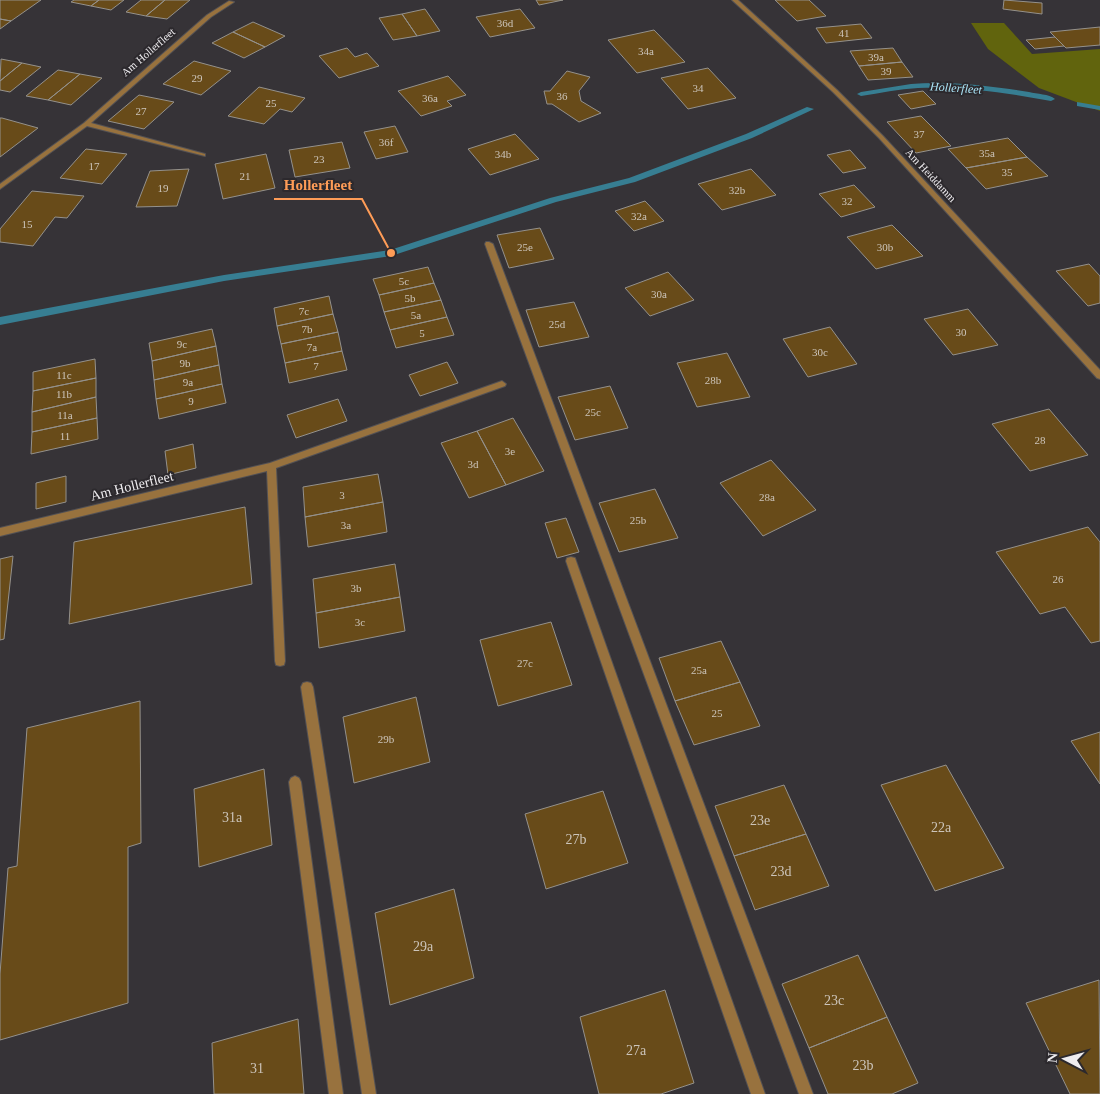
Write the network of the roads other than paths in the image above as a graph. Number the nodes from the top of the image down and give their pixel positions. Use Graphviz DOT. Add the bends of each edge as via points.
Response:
graph roads {
  1 [pos="735,0"];
  2 [pos="231,2"];
  3 [pos="86,124"];
  4 [pos="203,154"];
  5 [pos="0,187"];
  6 [pos="489,244"];
  7 [pos="1100,376"];
  8 [pos="502,384"];
  9 [pos="271,466"];
  10 [pos="0,532"];
  11 [pos="571,561"];
  12 [pos="280,661"];
  13 [pos="307,687"];
  14 [pos="295,782"];
  15 [pos="336,1094"];
  16 [pos="369,1094"];
  17 [pos="758,1094"];
  18 [pos="806,1094"];
  1 -- 7 [label="street, Am Heiddamm" via="881,137"];
  2 -- 3 [label="street, Am Hollerfleet" via="203,21"];
  3 -- 4 [label="street"];
  3 -- 5 [label="street, Am Hollerfleet"];
  6 -- 18 [label="street"];
  8 -- 9 [label="street, Am Hollerfleet"];
  9 -- 10 [label="street, Am Hollerfleet"];
  9 -- 12 [label="street"];
  11 -- 17 [label="street"];
  13 -- 16 [label="street"];
  14 -- 15 [label="street"];
}
